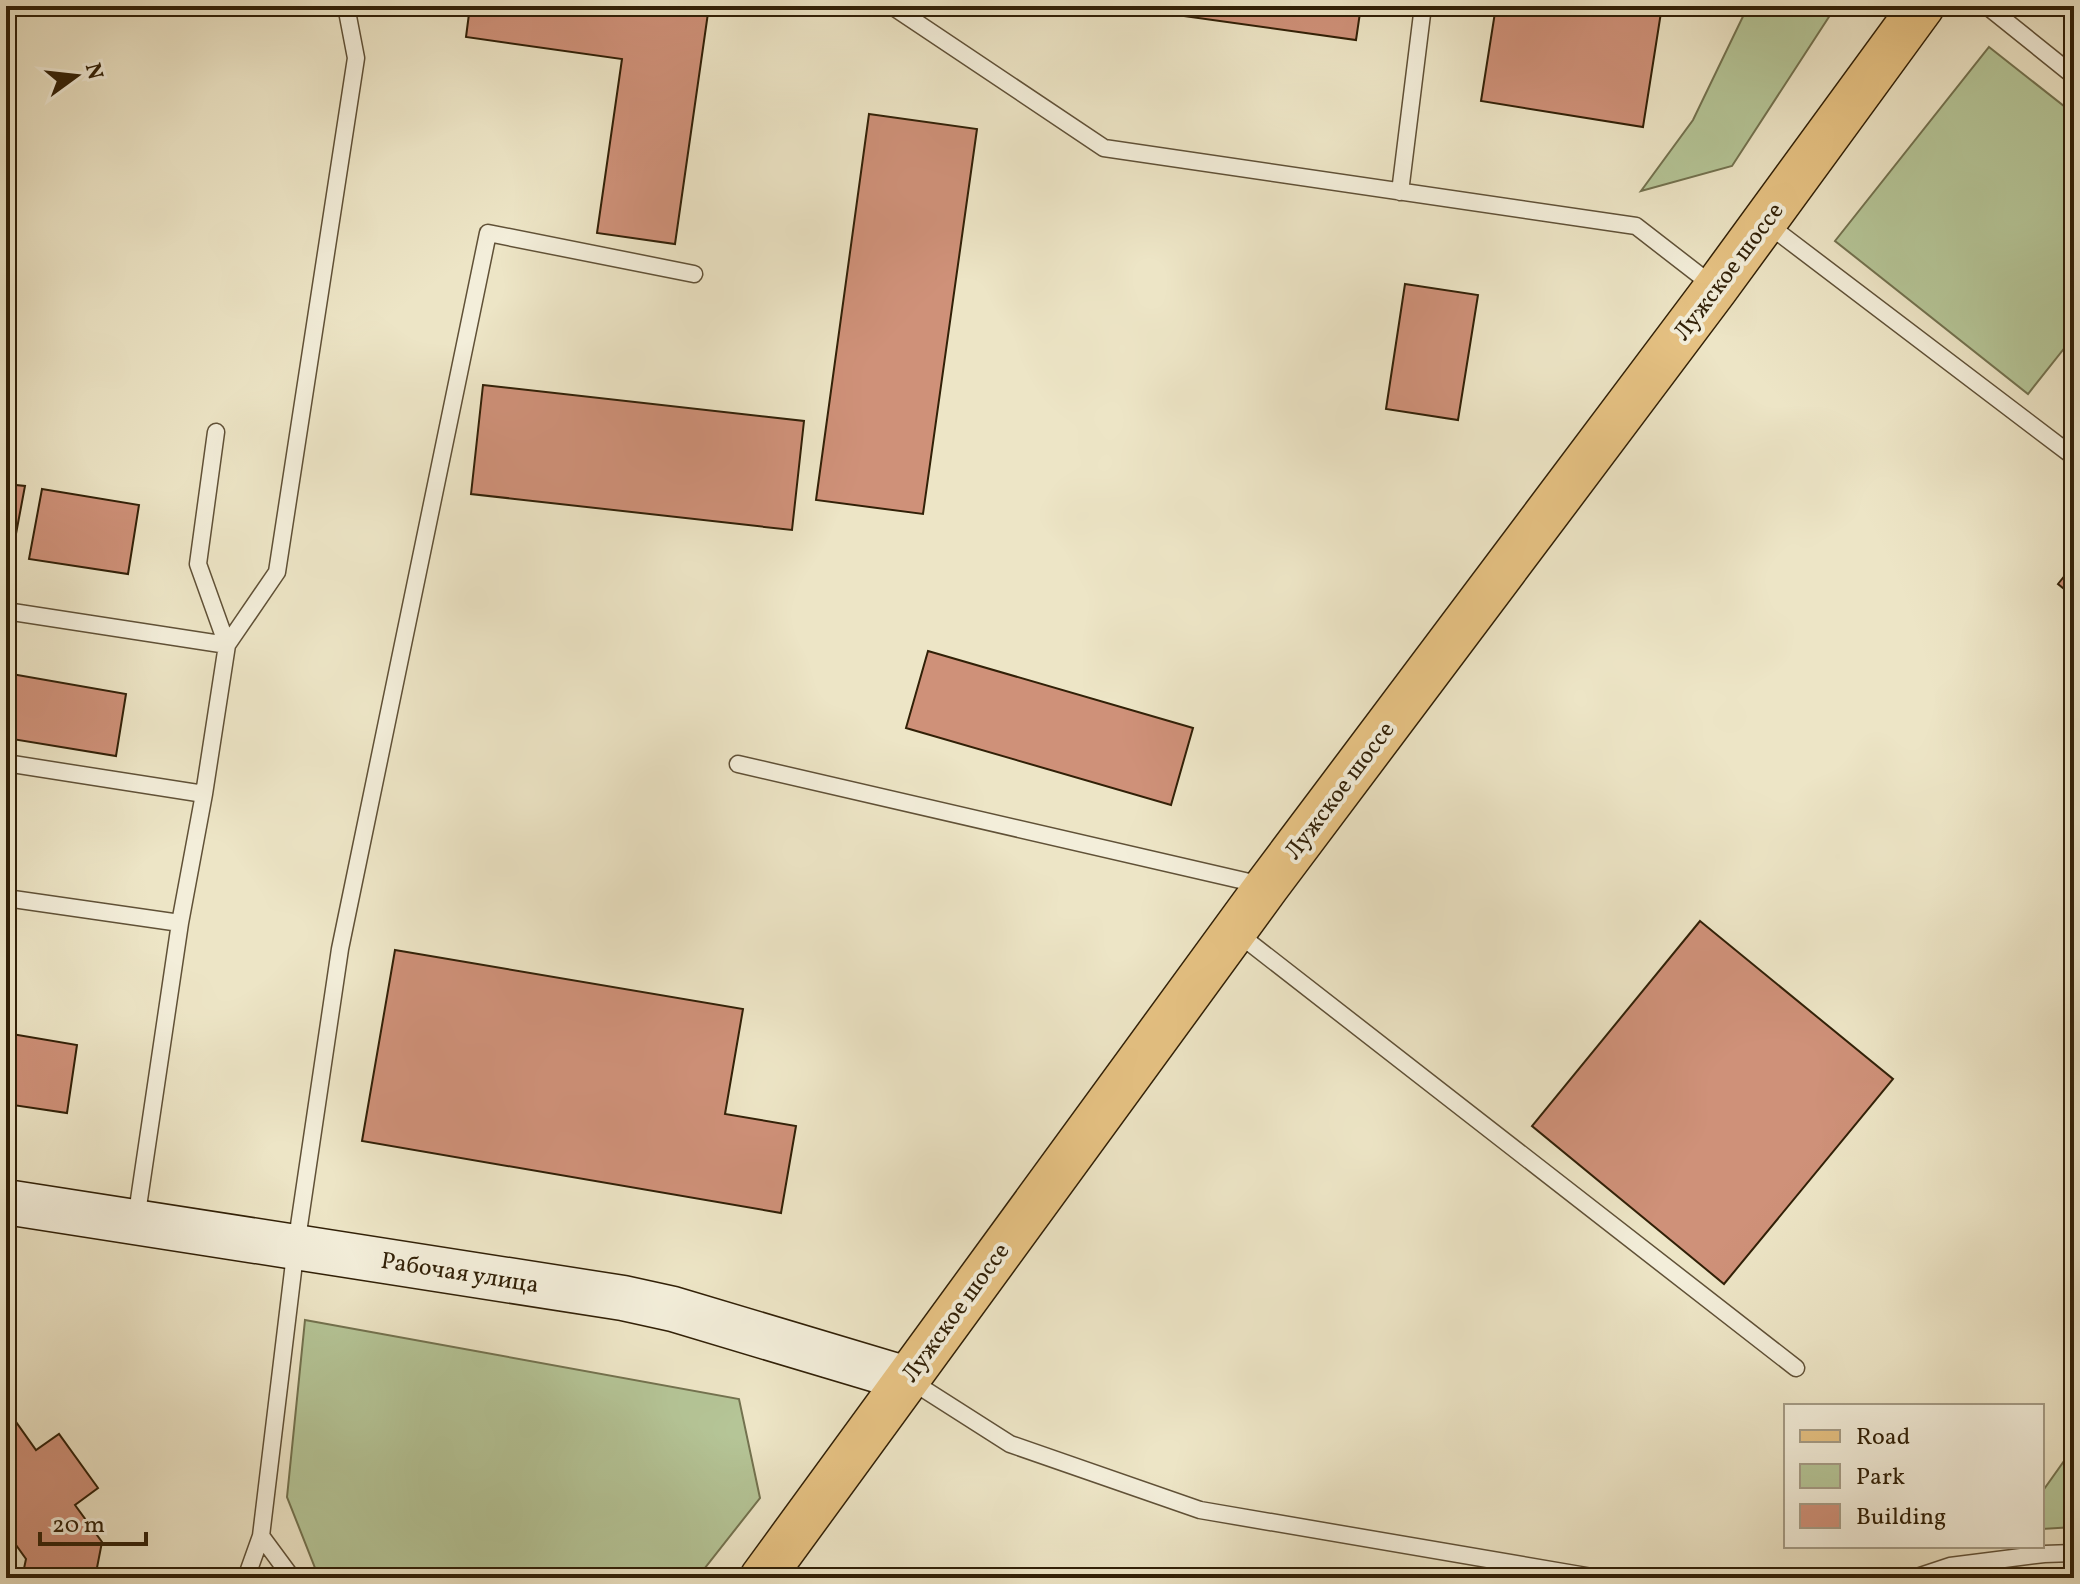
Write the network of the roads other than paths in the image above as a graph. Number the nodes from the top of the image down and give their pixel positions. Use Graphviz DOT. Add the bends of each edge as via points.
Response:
graph roads {
  1 [pos="346,6"];
  2 [pos="892,6"];
  3 [pos="1423,6"];
  4 [pos="1922,6"];
  5 [pos="1987,6"];
  6 [pos="2074,76"];
  7 [pos="1400,192"];
  8 [pos="1765,222"];
  9 [pos="694,274"];
  10 [pos="1716,288"];
  11 [pos="216,432"];
  12 [pos="2074,457"];
  13 [pos="6,611"];
  14 [pos="227,645"];
  15 [pos="6,763"];
  16 [pos="738,764"];
  17 [pos="204,794"];
  18 [pos="1267,886"];
  19 [pos="6,898"];
  20 [pos="180,923"];
  21 [pos="1235,931"];
  22 [pos="6,1202"];
  23 [pos="135,1222"];
  24 [pos="296,1246"];
  25 [pos="1796,1368"];
  26 [pos="907,1379"];
  27 [pos="261,1536"];
  28 [pos="2074,1553"];
  29 [pos="1593,1577"];
  30 [pos="246,1578"];
  31 [pos="292,1578"];
  32 [pos="762,1578"];
  33 [pos="1914,1578"];
  1 -- 14 [label="lane" via="356,58 277,572"];
  2 -- 7 [label="lane" via="1104,148"];
  3 -- 7 [label="lane"];
  4 -- 8 [label="main road, Лужское шоссе"];
  5 -- 6 [label="lane"];
  7 -- 10 [label="lane" via="1636,226"];
  8 -- 10 [label="main road, Лужское шоссе"];
  8 -- 12 [label="lane"];
  9 -- 24 [label="lane" via="488,233 340,949"];
  10 -- 18 [label="main road, Лужское шоссе"];
  11 -- 14 [label="lane" via="198,564"];
  13 -- 14 [label="lane"];
  14 -- 17 [label="lane"];
  15 -- 17 [label="lane"];
  16 -- 18 [label="lane"];
  17 -- 20 [label="lane"];
  18 -- 21 [label="main road, Лужское шоссе"];
  19 -- 20 [label="lane"];
  20 -- 23 [label="lane"];
  21 -- 25 [label="lane"];
  21 -- 26 [label="main road, Лужское шоссе"];
  22 -- 23 [label="main road, Рабочая улица"];
  23 -- 24 [label="main road, Рабочая улица"];
  24 -- 26 [label="main road, Рабочая улица" via="623,1298"];
  24 -- 27 [label="lane"];
  26 -- 29 [label="lane" via="1010,1444 1200,1510"];
  26 -- 32 [label="main road, Лужское шоссе"];
  27 -- 30 [label="lane"];
  27 -- 31 [label="lane"];
  28 -- 33 [label="lane" via="1950,1566"];
}
